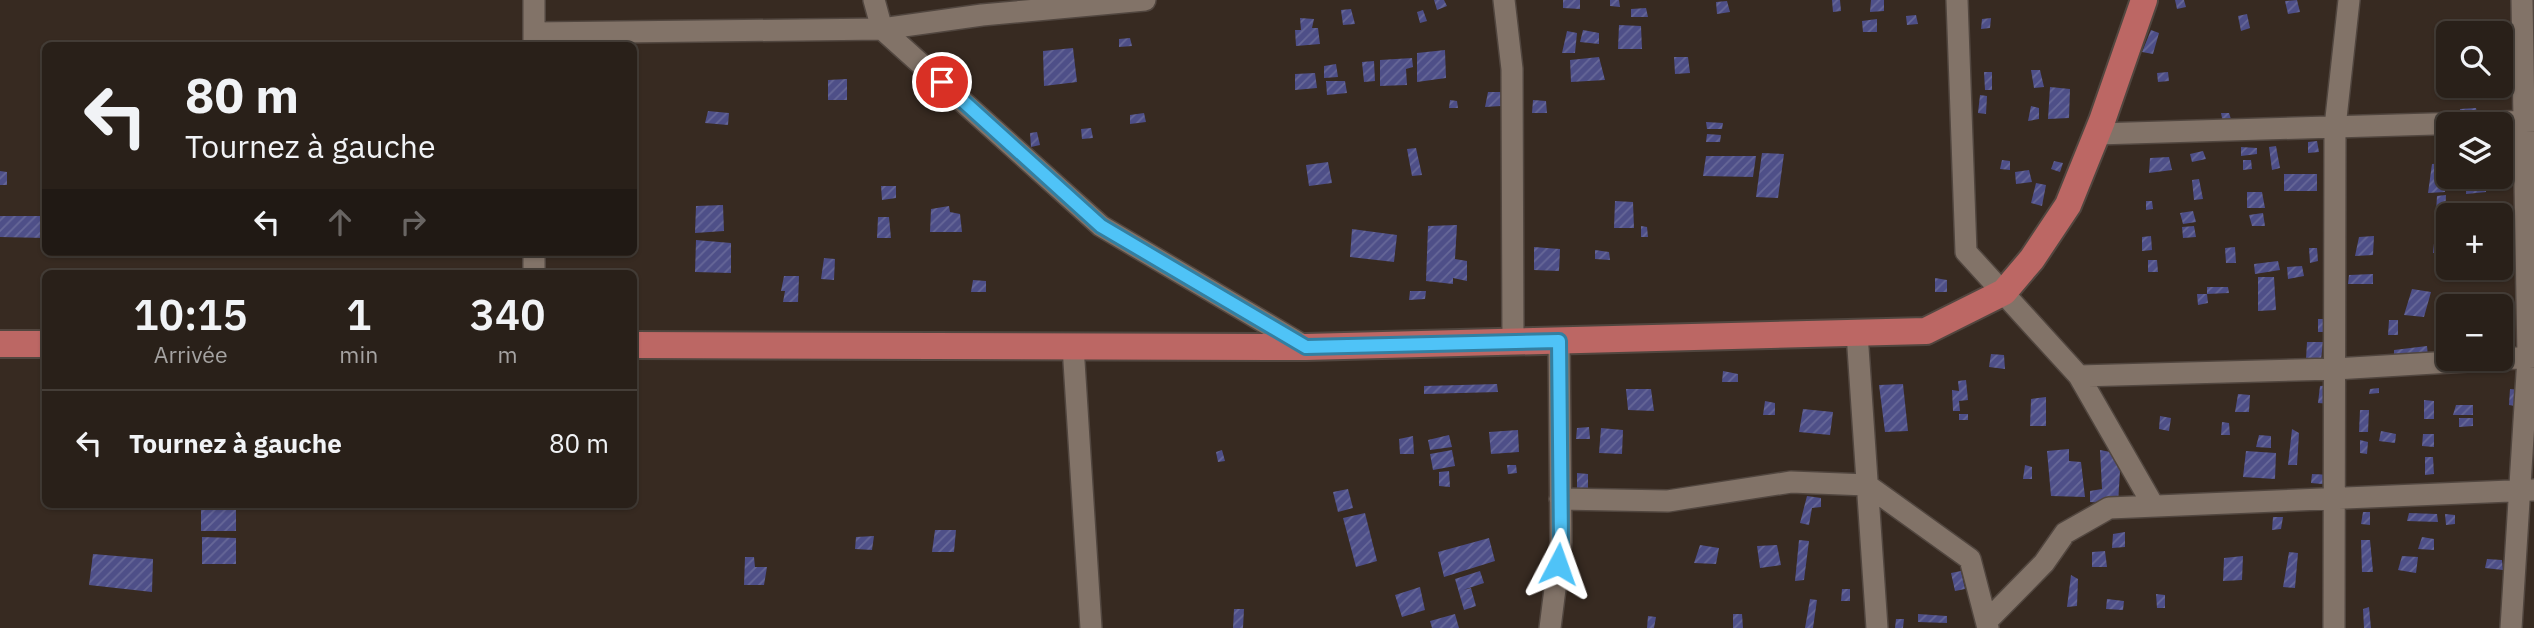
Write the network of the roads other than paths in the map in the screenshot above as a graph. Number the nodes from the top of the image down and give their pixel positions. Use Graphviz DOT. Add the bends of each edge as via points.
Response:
graph roads {
  1 [pos="534,0"];
  2 [pos="874,0"];
  3 [pos="1145,0"];
  4 [pos="1504,0"];
  5 [pos="1956,0"];
  6 [pos="2144,0"];
  7 [pos="2349,0"];
  8 [pos="2522,0"];
  9 [pos="1089,3"];
  10 [pos="882,29"];
  11 [pos="534,39"];
  12 [pos="2529,122"];
  13 [pos="2334,127"];
  14 [pos="2097,134"];
  15 [pos="2004,292"];
  16 [pos="1857,333"];
  17 [pos="1559,341"];
  18 [pos="1513,342"];
  19 [pos="0,344"];
  20 [pos="42,344"];
  21 [pos="637,345"];
  22 [pos="1073,346"];
  23 [pos="1306,347"];
  24 [pos="2531,357"];
  25 [pos="2334,369"];
  26 [pos="2079,376"];
  27 [pos="1867,485"];
  28 [pos="2527,490"];
  29 [pos="2334,497"];
  30 [pos="1560,499"];
  31 [pos="2153,505"];
  32 [pos="1988,624"];
  33 [pos="1091,628"];
  34 [pos="1550,628"];
  35 [pos="1877,628"];
  36 [pos="2334,628"];
  37 [pos="2511,628"];
  1 -- 11 [label="street"];
  2 -- 10 [label="street"];
  3 -- 9 [label="street"];
  4 -- 18 [label="street" via="1512,69"];
  5 -- 15 [label="street" via="1966,252"];
  6 -- 14 [label="main road"];
  7 -- 13 [label="street"];
  8 -- 12 [label="street"];
  9 -- 10 [label="street"];
  10 -- 11 [label="street"];
  10 -- 23 [label="street" via="1101,226"];
  12 -- 13 [label="street"];
  12 -- 24 [label="street"];
  13 -- 14 [label="street"];
  13 -- 25 [label="street"];
  14 -- 15 [label="main road" via="2068,205"];
  15 -- 16 [label="main road" via="1926,331"];
  15 -- 26 [label="street"];
  16 -- 17 [label="main road"];
  16 -- 27 [label="street"];
  17 -- 18 [label="main road"];
  17 -- 30 [label="street"];
  18 -- 23 [label="main road"];
  19 -- 20 [label="main road"];
  21 -- 22 [label="main road"];
  22 -- 23 [label="main road"];
  22 -- 33 [label="street"];
  24 -- 25 [label="street"];
  24 -- 28 [label="street"];
  25 -- 26 [label="street"];
  25 -- 29 [label="street"];
  26 -- 31 [label="street"];
  27 -- 30 [label="street" via="1791,482 1668,501"];
  27 -- 32 [label="street" via="1970,559"];
  27 -- 35 [label="street"];
  28 -- 29 [label="street"];
  28 -- 37 [label="street"];
  29 -- 31 [label="street"];
  29 -- 36 [label="street"];
  30 -- 34 [label="street" via="1561,542"];
  31 -- 32 [label="street" via="2109,508 2065,533"];
}
